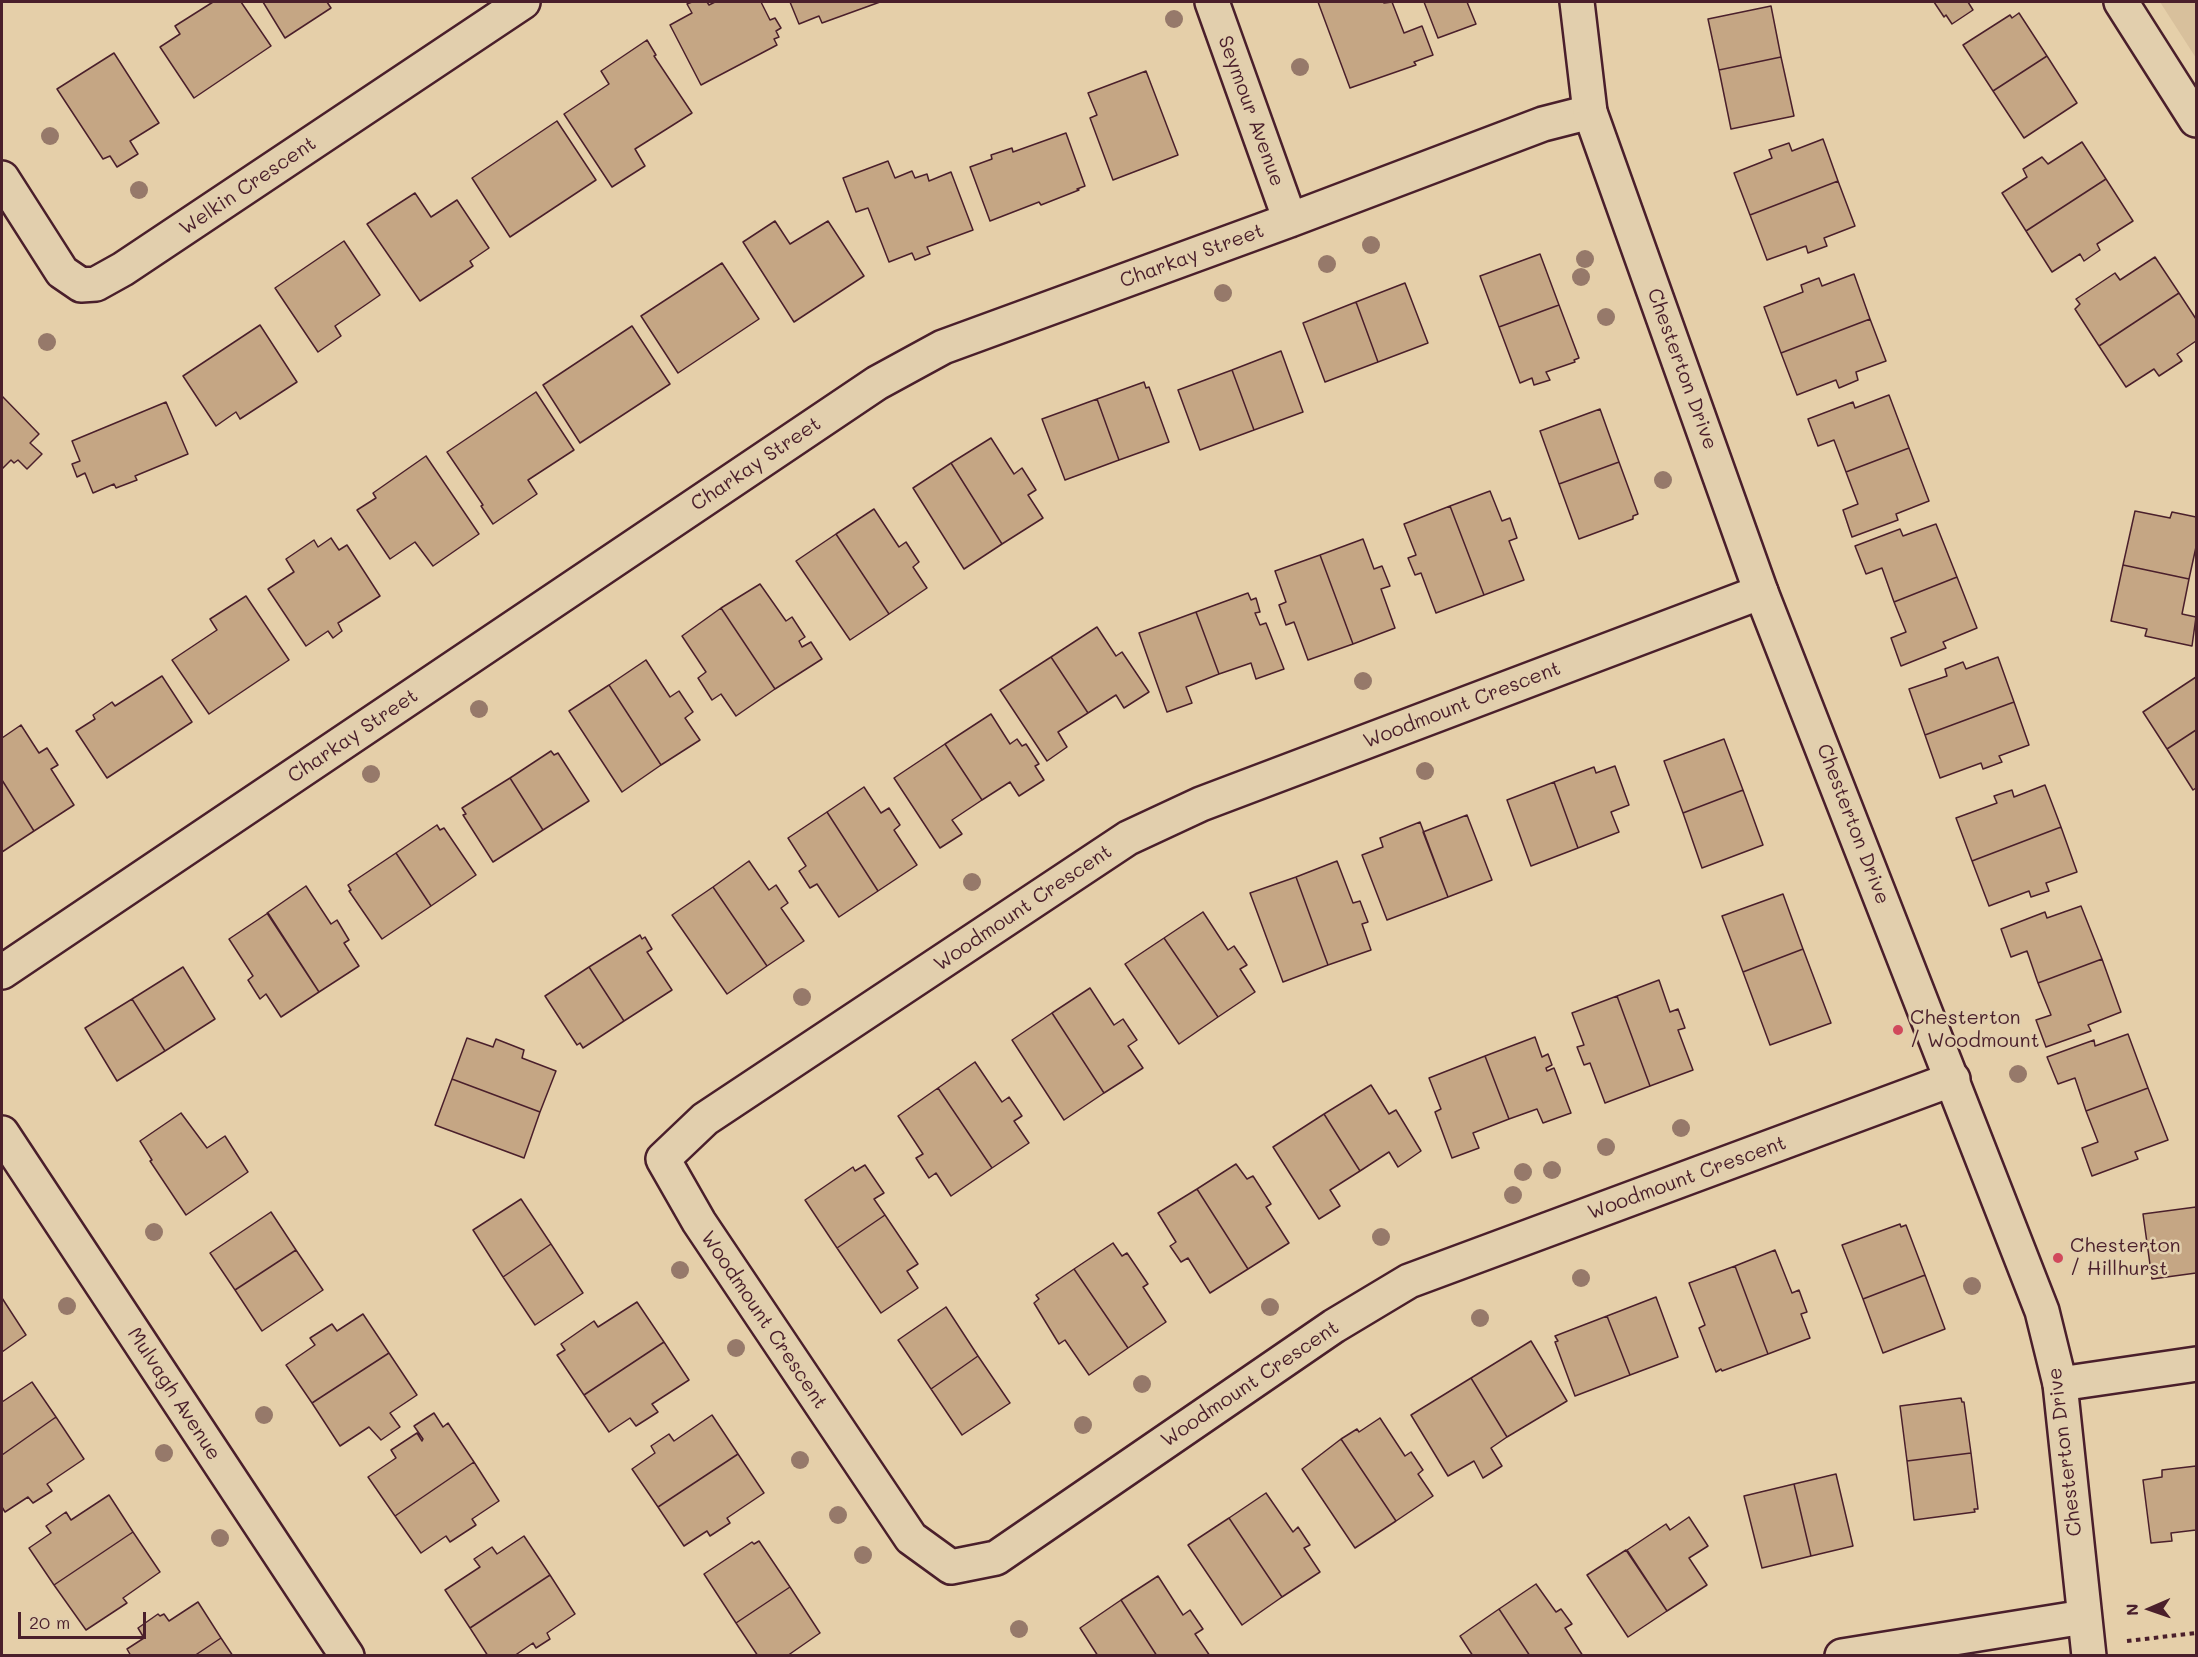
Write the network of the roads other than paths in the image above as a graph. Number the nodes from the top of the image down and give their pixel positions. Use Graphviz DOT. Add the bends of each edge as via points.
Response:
graph roads {
  1 [pos="523,2"];
  2 [pos="1212,2"];
  3 [pos="1576,2"];
  4 [pos="2121,2"];
  5 [pos="1590,112"];
  6 [pos="2196,120"];
  7 [pos="2,178"];
  8 [pos="1290,220"];
  9 [pos="1761,592"];
  10 [pos="2,972"];
  11 [pos="1953,1079"];
  12 [pos="2,1133"];
  13 [pos="2196,1364"];
  14 [pos="2060,1384"];
  15 [pos="2087,1640"];
  16 [pos="347,1656"];
  17 [pos="1842,1656"];
  1 -- 7 [label="street, Welkin Crescent" via="96,284 81,285 62,272"];
  2 -- 8 [label="street, Seymour Avenue"];
  3 -- 5 [label="street, Chesterton Drive"];
  4 -- 6 [label="street"];
  5 -- 8 [label="street, Charkay Street" via="1544,124"];
  5 -- 9 [label="street, Chesterton Drive"];
  8 -- 10 [label="street, Charkay Street" via="943,347 877,383"];
  9 -- 11 [label="street, Chesterton Drive"];
  9 -- 11 [label="street, Woodmount Crescent" via="1212,800 1128,838 705,1119 663,1159 699,1222 911,1538 951,1567 996,1558 1334,1326 1409,1281"];
  11 -- 14 [label="street, Chesterton Drive" via="2042,1311"];
  12 -- 16 [label="street, Mulvagh Avenue"];
  13 -- 14 [label="street"];
  14 -- 15 [label="street, Chesterton Drive"];
  15 -- 17 [label="street"];
}
